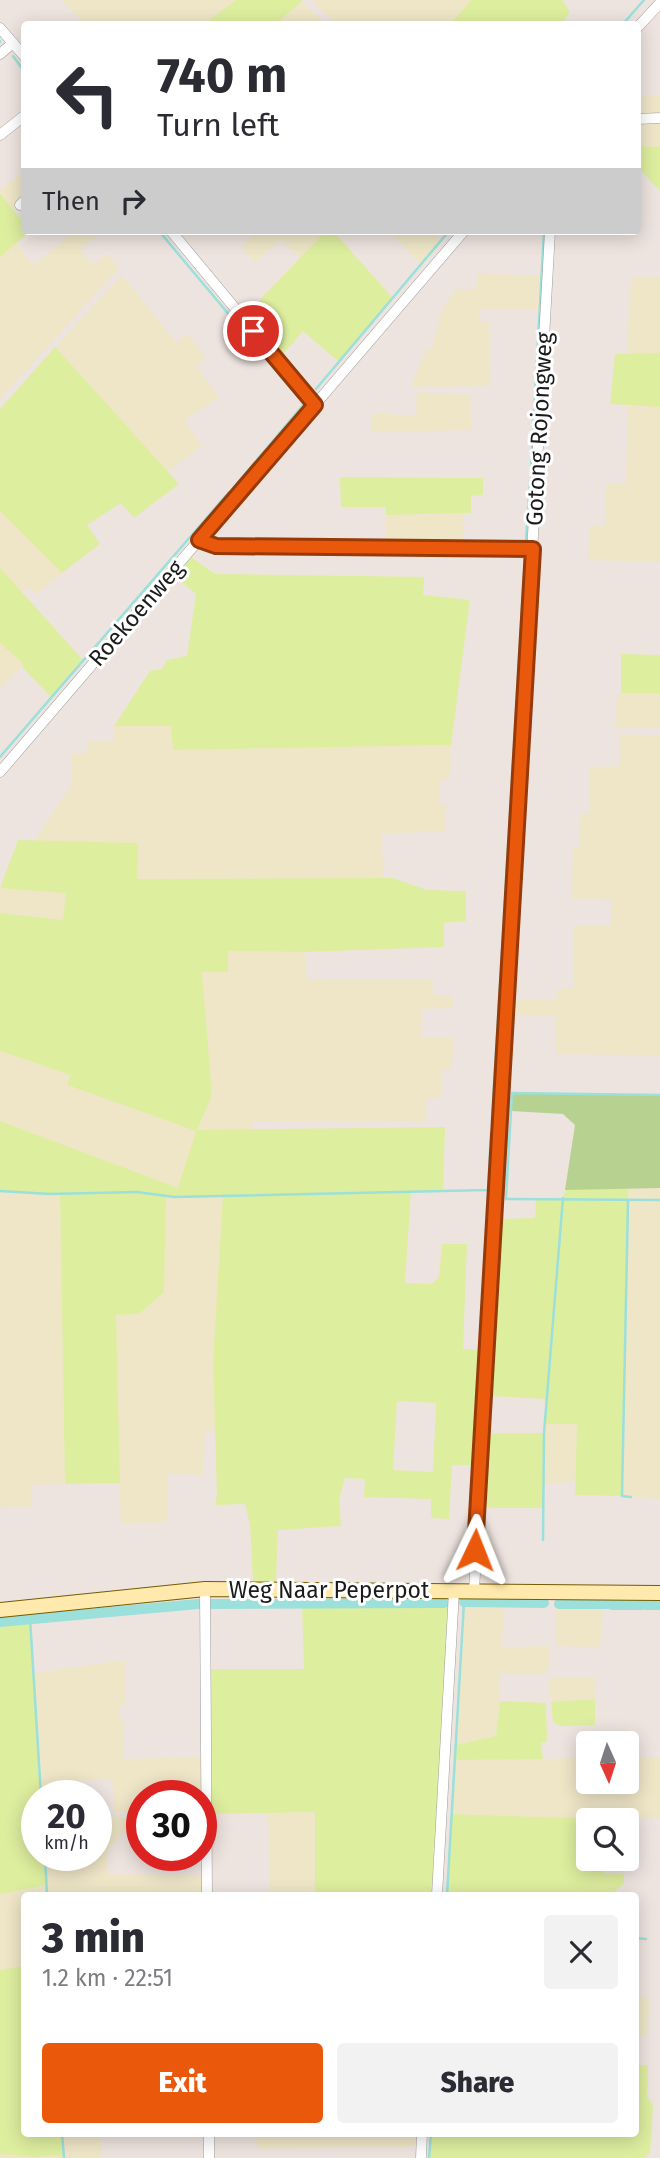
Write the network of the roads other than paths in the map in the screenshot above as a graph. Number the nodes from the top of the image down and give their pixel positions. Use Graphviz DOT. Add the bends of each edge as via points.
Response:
graph roads {
  1 [pos="660,3"];
  2 [pos="641,24"];
  3 [pos="0,28"];
  4 [pos="13,43"];
  5 [pos="21,52"];
  6 [pos="0,54"];
  7 [pos="21,118"];
  8 [pos="660,118"];
  9 [pos="641,119"];
  10 [pos="0,135"];
  11 [pos="174,235"];
  12 [pos="461,235"];
  13 [pos="550,235"];
  14 [pos="315,405"];
  15 [pos="199,540"];
  16 [pos="533,549"];
  17 [pos="0,772"];
  18 [pos="205,1590"];
  19 [pos="454,1591"];
  20 [pos="474,1591"];
  21 [pos="660,1593"];
  22 [pos="0,1610"];
  23 [pos="207,1892"];
  24 [pos="437,1892"];
  25 [pos="209,2137"];
  26 [pos="422,2137"];
  27 [pos="209,2158"];
  28 [pos="421,2158"];
  1 -- 2 [label="street"];
  3 -- 4 [label="street"];
  4 -- 5 [label="street"];
  4 -- 6 [label="street"];
  7 -- 10 [label="street"];
  8 -- 9 [label="street"];
  11 -- 14 [label="street"];
  12 -- 14 [label="street, Roekoenweg"];
  13 -- 16 [label="street, Gotong Rojongweg"];
  14 -- 15 [label="street, Roekoenweg"];
  15 -- 16 [label="street" via="216,546"];
  15 -- 17 [label="street, Roekoenweg"];
  16 -- 20 [label="street, Gotong Rojongweg"];
  18 -- 19 [label="street, Weg Naar Peperpot"];
  18 -- 22 [label="street, Weg Naar Peperpot"];
  18 -- 23 [label="street"];
  19 -- 20 [label="street, Weg Naar Peperpot"];
  19 -- 24 [label="street"];
  20 -- 21 [label="street, Weg Naar Peperpot"];
  25 -- 27 [label="street"];
  26 -- 28 [label="street"];
}
